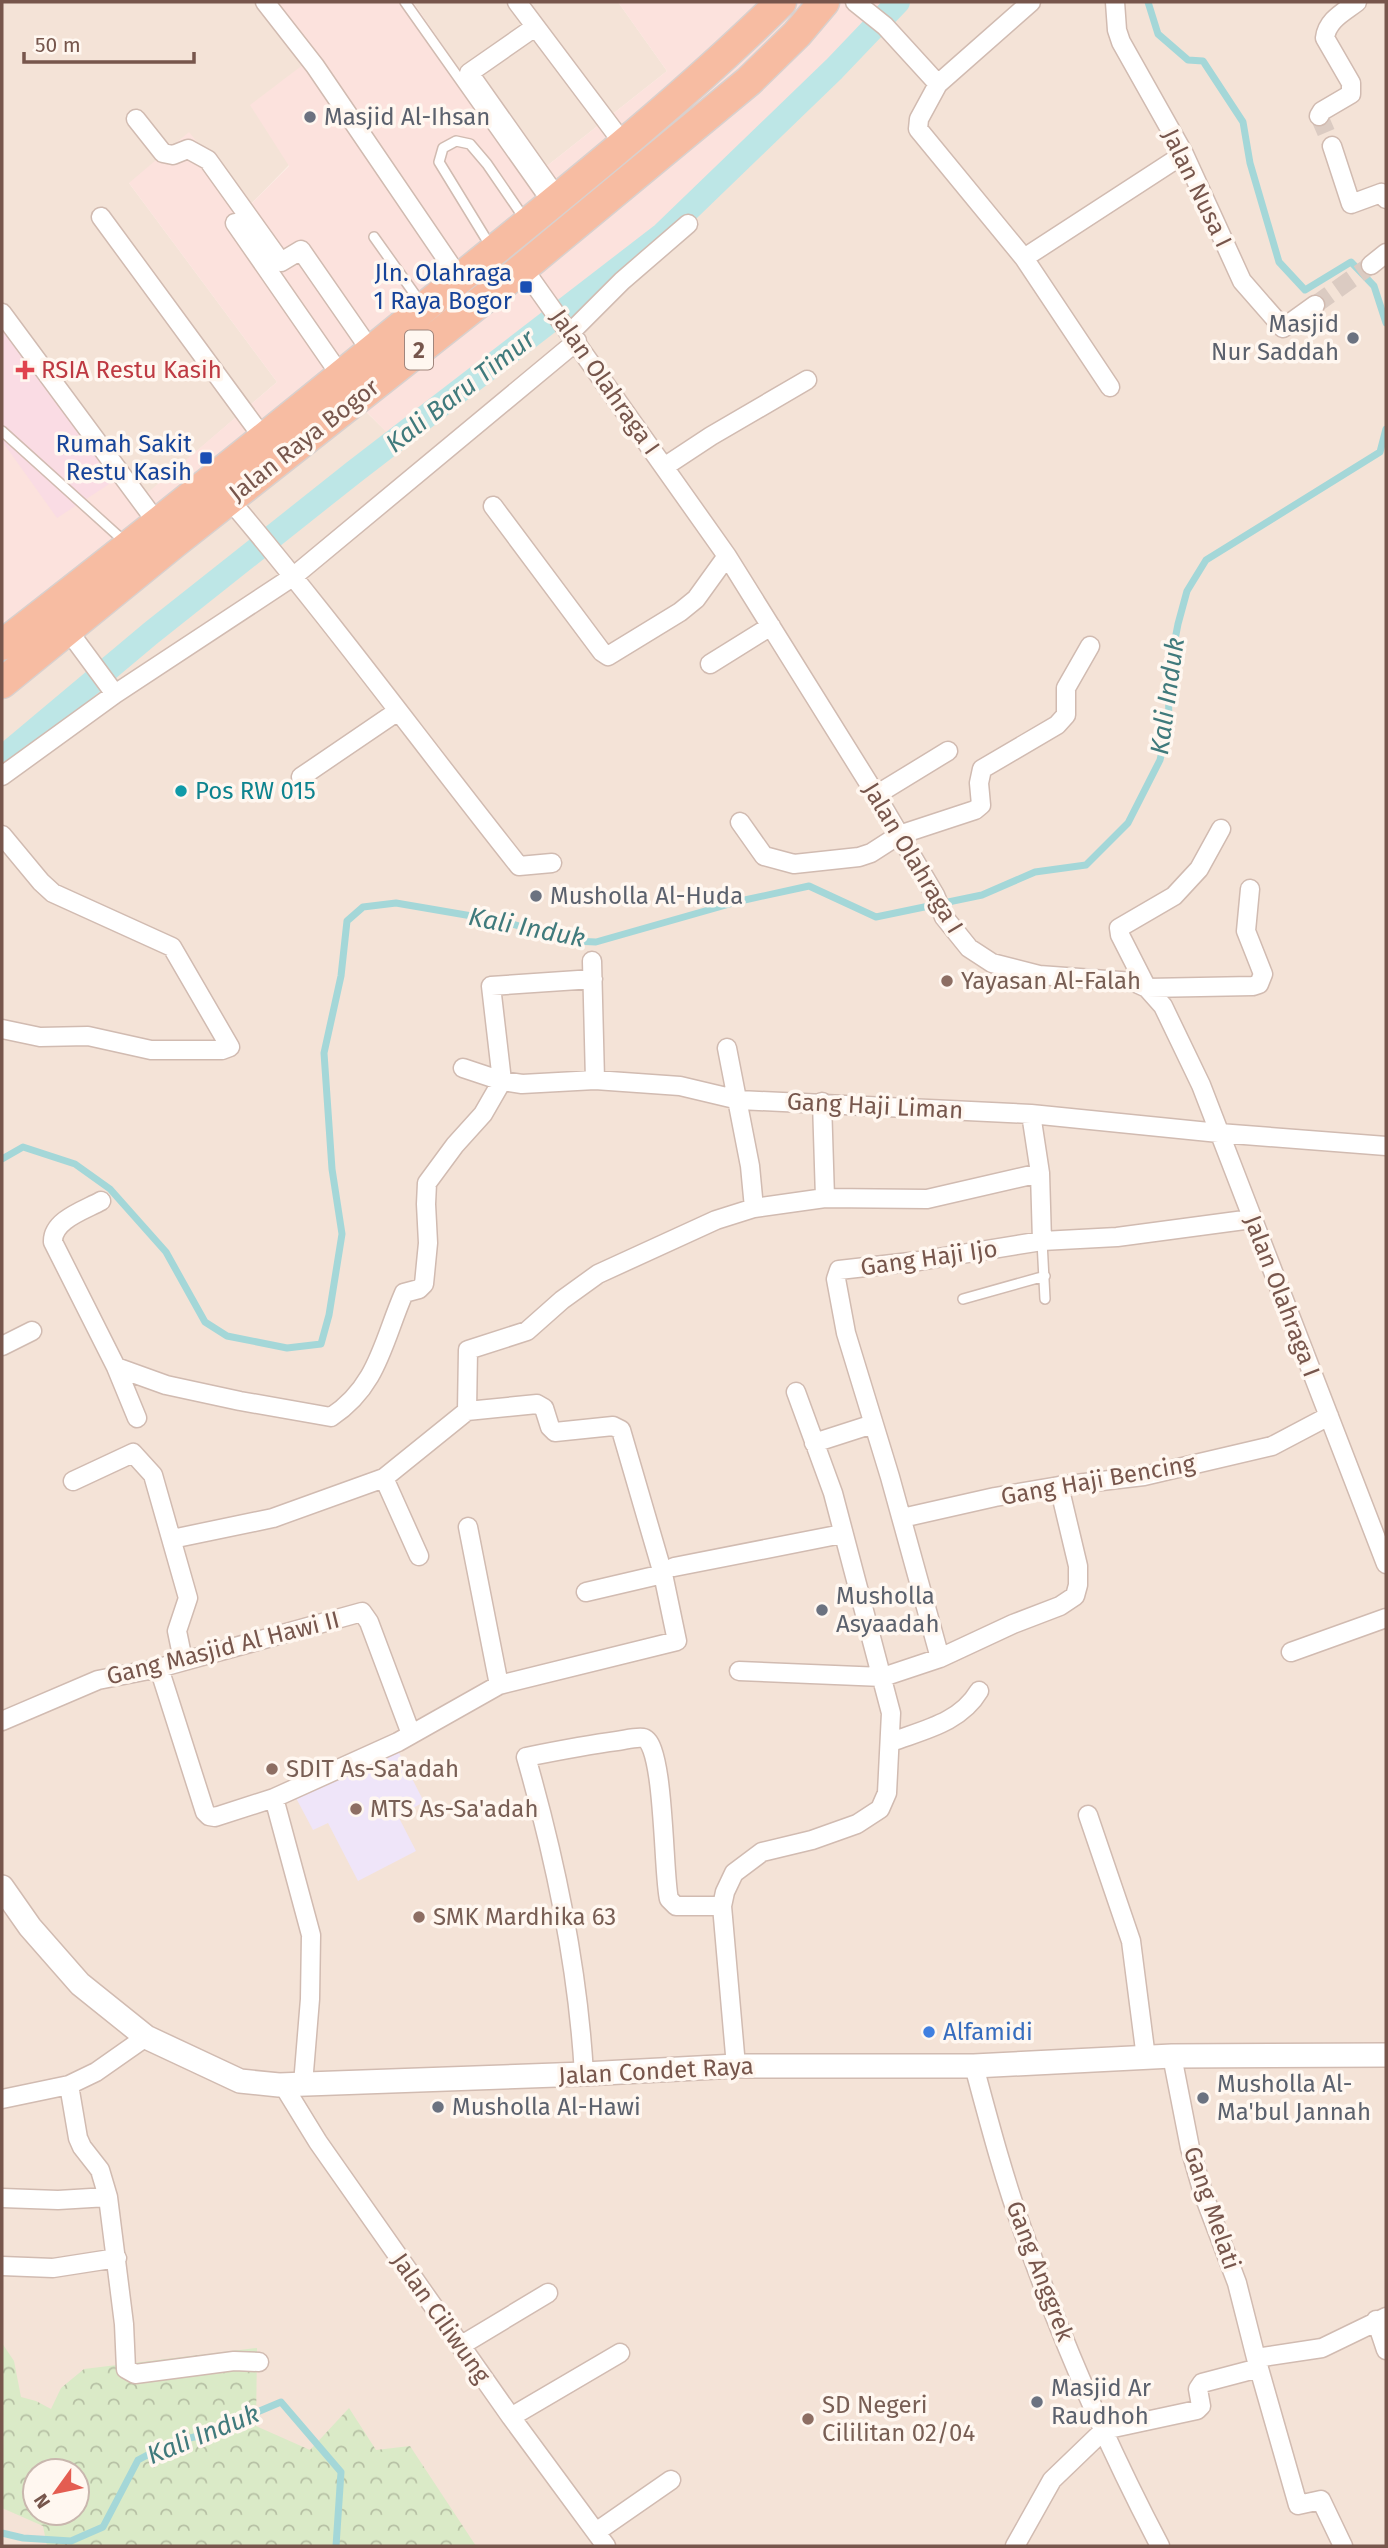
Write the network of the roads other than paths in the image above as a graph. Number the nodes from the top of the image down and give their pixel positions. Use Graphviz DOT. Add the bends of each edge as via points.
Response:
graph roads {
  1 [pos="265,2"];
  2 [pos="405,2"];
  3 [pos="517,2"];
  4 [pos="781,2"];
  5 [pos="824,2"];
  6 [pos="1031,2"];
  7 [pos="1115,2"];
  8 [pos="1357,2"];
  9 [pos="861,6"];
  10 [pos="535,27"];
  11 [pos="938,84"];
  12 [pos="1319,116"];
  13 [pos="136,119"];
  14 [pos="623,143"];
  15 [pos="1332,146"];
  16 [pos="1184,154"];
  17 [pos="1386,199"];
  18 [pos="545,209"];
  19 [pos="101,217"];
  20 [pos="235,223"];
  21 [pos="688,223"];
  22 [pos="374,237"];
  23 [pos="494,251"];
  24 [pos="1386,253"];
  25 [pos="1024,258"];
  26 [pos="1371,265"];
  27 [pos="523,268"];
  28 [pos="460,279"];
  29 [pos="1315,305"];
  30 [pos="425,307"];
  31 [pos="2,313"];
  32 [pos="572,334"];
  33 [pos="371,351"];
  34 [pos="341,376"];
  35 [pos="807,380"];
  36 [pos="1110,387"];
  37 [pos="2,430"];
  38 [pos="264,439"];
  39 [pos="664,467"];
  40 [pos="229,499"];
  41 [pos="493,506"];
  42 [pos="158,524"];
  43 [pos="130,546"];
  44 [pos="727,556"];
  45 [pos="293,576"];
  46 [pos="771,626"];
  47 [pos="67,629"];
  48 [pos="2,645"];
  49 [pos="1090,646"];
  50 [pos="710,664"];
  51 [pos="2,683"];
  52 [pos="113,691"];
  53 [pos="398,711"];
  54 [pos="948,751"];
  55 [pos="2,776"];
  56 [pos="301,776"];
  57 [pos="876,795"];
  58 [pos="740,822"];
  59 [pos="1221,829"];
  60 [pos="2,835"];
  61 [pos="899,835"];
  62 [pos="552,863"];
  63 [pos="1250,889"];
  64 [pos="1147,988"];
  65 [pos="2,1029"];
  66 [pos="727,1048"];
  67 [pos="463,1068"];
  68 [pos="596,1080"];
  69 [pos="502,1082"];
  70 [pos="739,1100"];
  71 [pos="822,1102"];
  72 [pos="1031,1114"];
  73 [pos="1219,1133"];
  74 [pos="1386,1146"];
  75 [pos="1040,1173"];
  76 [pos="825,1198"];
  77 [pos="101,1200"];
  78 [pos="754,1208"];
  79 [pos="1252,1219"];
  80 [pos="1042,1241"];
  81 [pos="1045,1276"];
  82 [pos="963,1299"];
  83 [pos="1045,1299"];
  84 [pos="32,1331"];
  85 [pos="2,1346"];
  86 [pos="116,1367"];
  87 [pos="796,1392"];
  88 [pos="467,1410"];
  89 [pos="1329,1416"];
  90 [pos="137,1418"];
  91 [pos="873,1424"];
  92 [pos="814,1443"];
  93 [pos="384,1478"];
  94 [pos="73,1481"];
  95 [pos="1059,1486"];
  96 [pos="902,1518"];
  97 [pos="468,1527"];
  98 [pos="842,1534"];
  99 [pos="172,1539"];
  100 [pos="1383,1544"];
  101 [pos="419,1556"];
  102 [pos="1386,1564"];
  103 [pos="669,1570"];
  104 [pos="586,1592"];
  105 [pos="1386,1618"];
  106 [pos="1291,1652"];
  107 [pos="940,1658"];
  108 [pos="183,1660"];
  109 [pos="159,1668"];
  110 [pos="739,1671"];
  111 [pos="883,1677"];
  112 [pos="499,1685"];
  113 [pos="979,1691"];
  114 [pos="2,1721"];
  115 [pos="411,1734"];
  116 [pos="891,1742"];
  117 [pos="274,1798"];
  118 [pos="1088,1815"];
  119 [pos="2,1887"];
  120 [pos="722,1906"];
  121 [pos="146,2037"];
  122 [pos="1386,2055"];
  123 [pos="1172,2056"];
  124 [pos="1146,2058"];
  125 [pos="736,2066"];
  126 [pos="974,2066"];
  127 [pos="584,2074"];
  128 [pos="293,2084"];
  129 [pos="69,2085"];
  130 [pos="2,2099"];
  131 [pos="108,2197"];
  132 [pos="2,2198"];
  133 [pos="117,2258"];
  134 [pos="2,2266"];
  135 [pos="548,2293"];
  136 [pos="1381,2319"];
  137 [pos="460,2346"];
  138 [pos="1386,2350"];
  139 [pos="620,2353"];
  140 [pos="259,2362"];
  141 [pos="1257,2363"];
  142 [pos="511,2417"];
  143 [pos="1104,2430"];
  144 [pos="671,2480"];
  145 [pos="601,2539"];
  146 [pos="1015,2546"];
  147 [pos="1160,2546"];
  148 [pos="1343,2546"];
  1 -- 28 [label="street" via="315,65"];
  2 -- 18 [label="lane"];
  3 -- 10 [label="street"];
  4 -- 14 [label="highway, Jalan Raya Bogor / 2"];
  5 -- 27 [label="highway, Jalan Raya Bogor / 2" via="749,81"];
  6 -- 11 [label="street"];
  7 -- 16 [label="street, Jalan Nusa I" via="1121,42"];
  8 -- 12 [label="street" via="1333,20 1326,32 1326,43 1351,83 1351,94"];
  9 -- 11 [label="street"];
  10 -- 14 [label="street"];
  10 -- 18 [label="street" via="469,74"];
  11 -- 25 [label="street" via="918,129"];
  13 -- 33 [label="street" via="163,153 173,155 188,149 208,160 281,262 301,250"];
  14 -- 18 [label="highway, Jalan Raya Bogor / 2"];
  15 -- 17 [label="street" via="1351,204 1381,193"];
  16 -- 25 [label="street"];
  16 -- 29 [label="street, Jalan Nusa I" via="1242,281 1283,328"];
  18 -- 23 [label="highway, Jalan Raya Bogor / 2"];
  18 -- 23 [label="lane" via="470,144 456,141 443,148 439,162"];
  19 -- 38 [label="street"];
  20 -- 34 [label="street"];
  21 -- 32 [label="street" via="622,281"];
  22 -- 30 [label="lane"];
  23 -- 28 [label="highway, Jalan Raya Bogor / 2"];
  24 -- 26 [label="street"];
  25 -- 36 [label="street"];
  27 -- 32 [label="street, Jalan Olahraga I"];
  27 -- 40 [label="highway, Jalan Raya Bogor / 2"];
  28 -- 30 [label="highway, Jalan Raya Bogor / 2"];
  30 -- 33 [label="highway, Jalan Raya Bogor / 2"];
  31 -- 42 [label="street"];
  32 -- 39 [label="street, Jalan Olahraga I"];
  32 -- 45 [label="street"];
  33 -- 34 [label="highway, Jalan Raya Bogor / 2"];
  34 -- 38 [label="highway, Jalan Raya Bogor / 2"];
  35 -- 39 [label="street"];
  37 -- 43 [label="lane"];
  38 -- 42 [label="highway, Jalan Raya Bogor / 2"];
  39 -- 44 [label="street, Jalan Olahraga I"];
  40 -- 45 [label="street"];
  40 -- 47 [label="highway, Jalan Raya Bogor / 2"];
  41 -- 44 [label="street" via="608,656 680,612"];
  42 -- 43 [label="highway, Jalan Raya Bogor / 2"];
  43 -- 48 [label="highway, Jalan Raya Bogor / 2"];
  44 -- 46 [label="street, Jalan Olahraga I"];
  45 -- 52 [label="street"];
  45 -- 53 [label="street"];
  46 -- 50 [label="street"];
  46 -- 57 [label="street, Jalan Olahraga I"];
  47 -- 51 [label="highway, Jalan Raya Bogor / 2"];
  47 -- 52 [label="street"];
  49 -- 61 [label="street" via="1066,688 1066,715 1057,725 982,769 981,804 975,810"];
  52 -- 55 [label="street"];
  53 -- 56 [label="street"];
  53 -- 62 [label="street" via="519,866"];
  54 -- 57 [label="street"];
  57 -- 61 [label="street, Jalan Olahraga I"];
  58 -- 61 [label="street" via="764,856 794,864 859,857"];
  59 -- 64 [label="street" via="1199,869 1174,896 1119,928"];
  60 -- 65 [label="street" via="53,892 172,947 230,1047 151,1050 88,1036 40,1037"];
  61 -- 64 [label="street, Jalan Olahraga I" via="944,917 969,948 992,963 1039,975 1133,982"];
  63 -- 64 [label="street" via="1246,931 1263,974 1259,984"];
  64 -- 73 [label="street, Jalan Olahraga I" via="1163,1006"];
  66 -- 70 [label="street"];
  67 -- 69 [label="street, Gang Haji Liman"];
  68 -- 69 [label="street, Gang Haji Liman"];
  68 -- 69 [label="street" via="593,970 491,986"];
  68 -- 70 [label="street, Gang Haji Liman" via="681,1086"];
  69 -- 86 [label="street" via="483,1114 428,1183 424,1284 404,1293 377,1367 361,1391 337,1413 331,1417 240,1401 166,1385"];
  70 -- 71 [label="street, Gang Haji Liman"];
  70 -- 78 [label="street"];
  71 -- 72 [label="street, Gang Haji Liman"];
  71 -- 76 [label="street"];
  72 -- 73 [label="street, Gang Haji Liman"];
  72 -- 75 [label="street"];
  73 -- 74 [label="street, Gang Haji Liman"];
  73 -- 79 [label="street, Jalan Olahraga I"];
  75 -- 76 [label="street" via="927,1199"];
  75 -- 80 [label="street"];
  76 -- 78 [label="street"];
  77 -- 86 [label="street" via="62,1222 53,1236"];
  78 -- 88 [label="street" via="716,1220 598,1274 527,1331 468,1350"];
  79 -- 80 [label="street, Gang Haji Ijo" via="1117,1237"];
  79 -- 89 [label="street, Jalan Olahraga I"];
  80 -- 81 [label="lane"];
  80 -- 91 [label="street, Gang Haji Ijo" via="839,1270 836,1279 846,1333"];
  81 -- 82 [label="lane"];
  81 -- 83 [label="lane"];
  84 -- 85 [label="street"];
  86 -- 90 [label="street"];
  87 -- 92 [label="street"];
  88 -- 93 [label="street"];
  88 -- 103 [label="street" via="537,1404 542,1405 555,1432 613,1426 621,1430"];
  89 -- 95 [label="street, Gang Haji Bencing" via="1272,1446 1144,1476"];
  89 -- 100 [label="street, Jalan Olahraga I"];
  91 -- 92 [label="street"];
  91 -- 96 [label="street, Gang Haji Ijo"];
  92 -- 98 [label="street"];
  93 -- 99 [label="street" via="273,1518"];
  93 -- 101 [label="street"];
  94 -- 99 [label="street" via="133,1453 153,1475"];
  95 -- 96 [label="street, Gang Haji Bencing"];
  95 -- 107 [label="street" via="1078,1566 1075,1596"];
  96 -- 107 [label="street, Gang Haji Ijo"];
  97 -- 112 [label="street"];
  98 -- 103 [label="street"];
  98 -- 111 [label="street"];
  99 -- 108 [label="street" via="188,1598 177,1631"];
  100 -- 102 [label="street, Jalan Olahraga I"];
  103 -- 104 [label="street"];
  103 -- 112 [label="street" via="677,1641"];
  105 -- 106 [label="street"];
  107 -- 111 [label="street"];
  108 -- 109 [label="street, Gang Masjid Al Hawi II"];
  108 -- 115 [label="street, Gang Masjid Al Hawi II" via="362,1612"];
  109 -- 114 [label="street, Gang Masjid Al Hawi II" via="98,1679"];
  109 -- 117 [label="street" via="205,1812 215,1817"];
  110 -- 111 [label="street"];
  111 -- 116 [label="street" via="891,1713"];
  112 -- 115 [label="street"];
  113 -- 116 [label="street" via="971,1704 941,1724"];
  115 -- 117 [label="street"];
  116 -- 120 [label="street" via="887,1793 880,1810 813,1840 762,1852 734,1873"];
  117 -- 128 [label="street" via="311,1935 310,1999"];
  118 -- 124 [label="street" via="1131,1941"];
  119 -- 121 [label="street, Jalan Condet Raya" via="80,1984"];
  120 -- 125 [label="street"];
  120 -- 127 [label="street" via="677,1906 669,1899 660,1789 649,1741 607,1742 526,1757 545,1823 577,1993"];
  121 -- 128 [label="street, Jalan Condet Raya" via="240,2081"];
  121 -- 129 [label="street"];
  122 -- 123 [label="street, Jalan Condet Raya"];
  123 -- 124 [label="street, Jalan Condet Raya"];
  123 -- 141 [label="street, Gang Melati" via="1190,2148 1237,2283"];
  124 -- 126 [label="street, Jalan Condet Raya"];
  125 -- 126 [label="street, Jalan Condet Raya"];
  125 -- 127 [label="street, Jalan Condet Raya"];
  126 -- 143 [label="street, Gang Anggrek" via="1024,2235"];
  127 -- 128 [label="street, Jalan Condet Raya"];
  128 -- 137 [label="street, Jalan Ciliwung" via="318,2142"];
  129 -- 130 [label="street"];
  129 -- 131 [label="street" via="78,2138 100,2170"];
  131 -- 132 [label="street"];
  131 -- 133 [label="street"];
  133 -- 134 [label="street" via="53,2267"];
  133 -- 140 [label="street" via="125,2363 130,2373"];
  135 -- 137 [label="street"];
  136 -- 138 [label="street"];
  136 -- 141 [label="street" via="1322,2348"];
  137 -- 142 [label="street, Jalan Ciliwung"];
  139 -- 142 [label="street"];
  141 -- 143 [label="street" via="1202,2383 1197,2410"];
  141 -- 148 [label="street, Gang Melati" via="1298,2505 1321,2500"];
  142 -- 145 [label="street, Jalan Ciliwung"];
  143 -- 146 [label="street" via="1052,2480"];
  143 -- 147 [label="street, Gang Anggrek"];
  144 -- 145 [label="street"];
}
